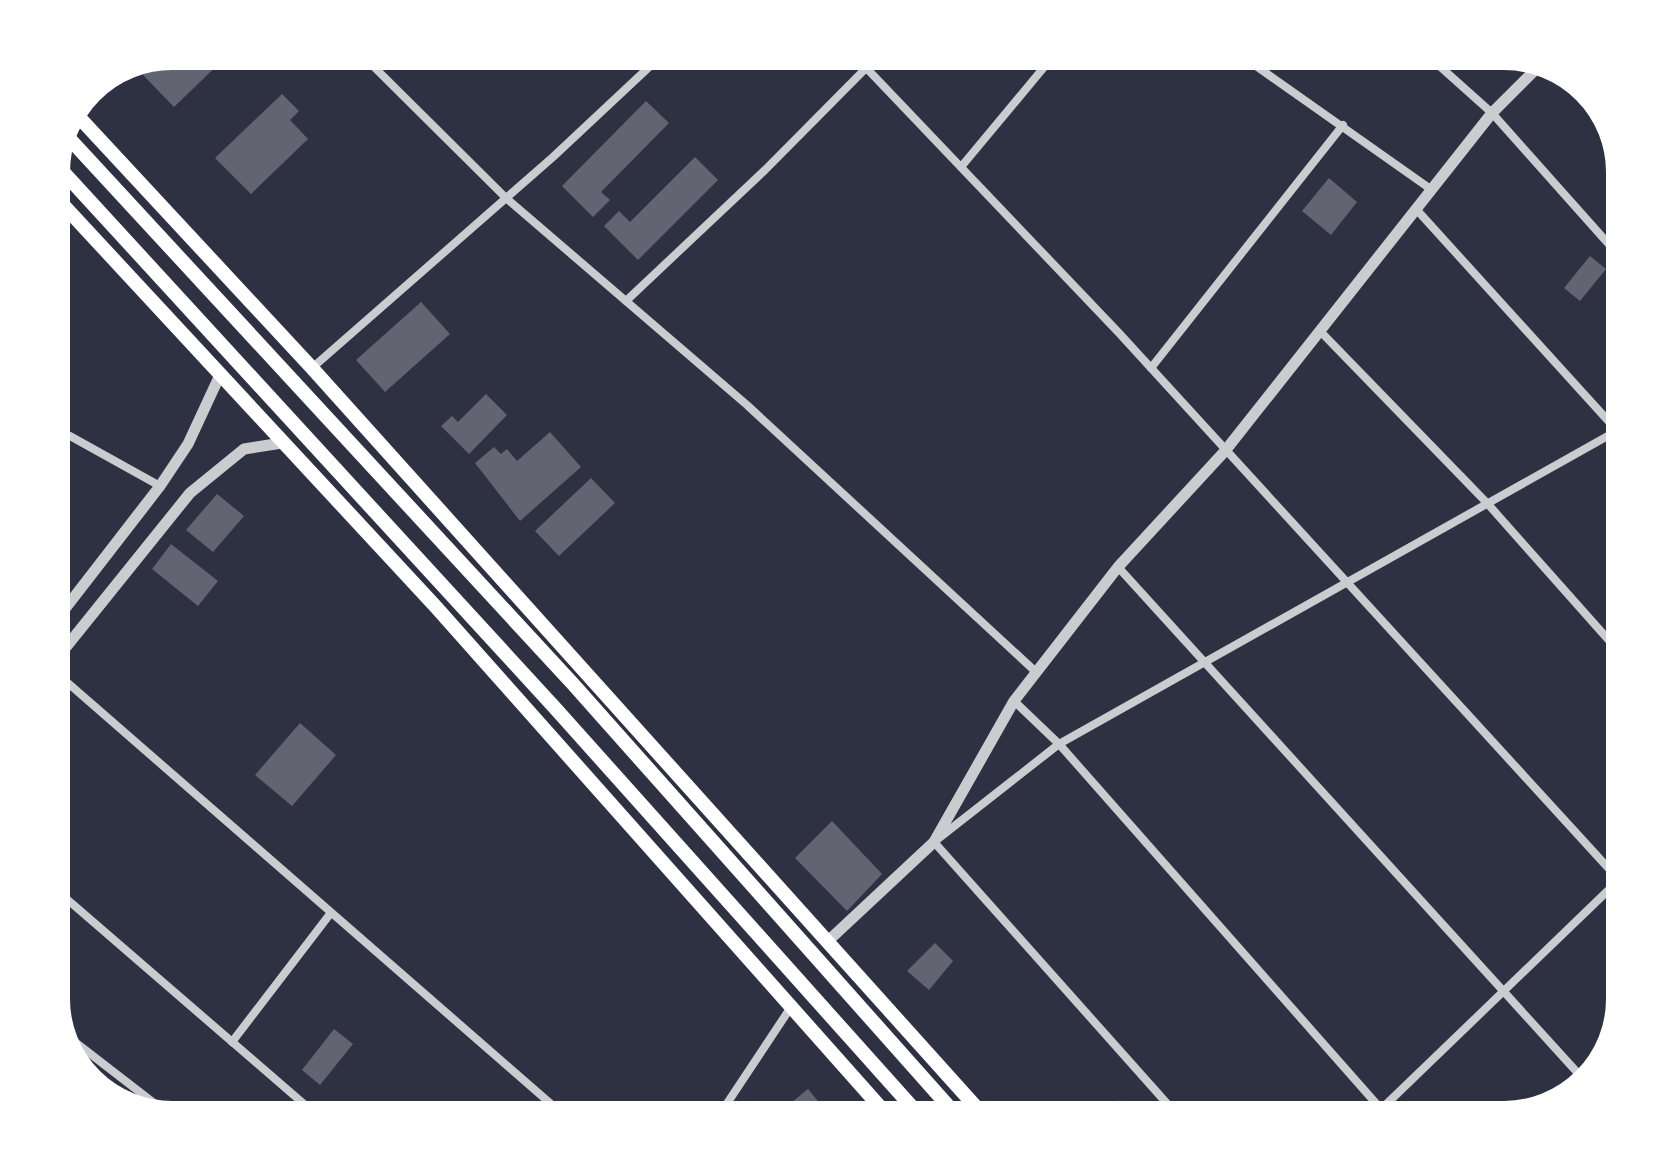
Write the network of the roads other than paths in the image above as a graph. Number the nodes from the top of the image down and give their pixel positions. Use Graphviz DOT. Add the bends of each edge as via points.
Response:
graph roads {
  1 [pos="375,68"];
  2 [pos="648,68"];
  3 [pos="1043,68"];
  4 [pos="1260,68"];
  5 [pos="1442,68"];
  6 [pos="868,69"];
  7 [pos="1533,72"];
  8 [pos="1492,113"];
  9 [pos="82,120"];
  10 [pos="1343,125"];
  11 [pos="73,142"];
  12 [pos="961,167"];
  13 [pos="68,177"];
  14 [pos="1432,190"];
  15 [pos="506,198"];
  16 [pos="1416,209"];
  17 [pos="68,210"];
  18 [pos="1608,243"];
  19 [pos="626,301"];
  20 [pos="1320,331"];
  21 [pos="312,368"];
  22 [pos="1151,368"];
  23 [pos="220,375"];
  24 [pos="1608,417"];
  25 [pos="70,436"];
  26 [pos="1608,438"];
  27 [pos="282,443"];
  28 [pos="1225,451"];
  29 [pos="160,486"];
  30 [pos="1487,503"];
  31 [pos="1118,567"];
  32 [pos="1345,581"];
  33 [pos="68,605"];
  34 [pos="1608,639"];
  35 [pos="68,645"];
  36 [pos="1205,661"];
  37 [pos="1036,672"];
  38 [pos="68,683"];
  39 [pos="1014,701"];
  40 [pos="1059,744"];
  41 [pos="934,842"];
  42 [pos="1608,866"];
  43 [pos="1608,892"];
  44 [pos="68,900"];
  45 [pos="330,914"];
  46 [pos="827,942"];
  47 [pos="1504,990"];
  48 [pos="791,1007"];
  49 [pos="232,1042"];
  50 [pos="79,1045"];
  51 [pos="1578,1073"];
  52 [pos="151,1101"];
  53 [pos="303,1103"];
  54 [pos="550,1103"];
  55 [pos="727,1103"];
  56 [pos="877,1103"];
  57 [pos="908,1103"];
  58 [pos="946,1103"];
  59 [pos="972,1103"];
  60 [pos="1167,1103"];
  61 [pos="1376,1103"];
  62 [pos="1387,1103"];
  1 -- 15 [label="street"];
  2 -- 15 [label="street"];
  3 -- 12 [label="street"];
  4 -- 10 [label="street"];
  5 -- 8 [label="street"];
  6 -- 12 [label="street"];
  6 -- 19 [label="street"];
  7 -- 8 [label="street"];
  8 -- 14 [label="street"];
  8 -- 18 [label="street"];
  9 -- 21 [label="highway"];
  10 -- 14 [label="street"];
  10 -- 22 [label="street"];
  11 -- 58 [label="highway" via="562,673"];
  12 -- 22 [label="street"];
  13 -- 57 [label="highway" via="545,696"];
  14 -- 16 [label="street"];
  15 -- 19 [label="street"];
  15 -- 21 [label="street"];
  16 -- 20 [label="street"];
  16 -- 24 [label="street"];
  17 -- 23 [label="highway"];
  19 -- 37 [label="street" via="747,405"];
  20 -- 28 [label="street"];
  20 -- 30 [label="street"];
  21 -- 46 [label="highway"];
  22 -- 28 [label="street"];
  23 -- 27 [label="highway"];
  23 -- 29 [label="street" via="188,444"];
  25 -- 29 [label="street"];
  26 -- 30 [label="street"];
  27 -- 35 [label="street" via="244,449 190,493"];
  27 -- 48 [label="highway" via="436,607"];
  28 -- 31 [label="street"];
  28 -- 32 [label="street"];
  29 -- 33 [label="street"];
  30 -- 32 [label="street"];
  30 -- 34 [label="street"];
  31 -- 36 [label="street"];
  31 -- 37 [label="street"];
  32 -- 36 [label="street"];
  32 -- 42 [label="street"];
  36 -- 40 [label="street"];
  36 -- 47 [label="street"];
  37 -- 39 [label="street"];
  38 -- 45 [label="street"];
  39 -- 40 [label="street"];
  39 -- 41 [label="street"];
  40 -- 41 [label="street"];
  40 -- 61 [label="street"];
  41 -- 46 [label="street"];
  41 -- 60 [label="street"];
  43 -- 47 [label="street"];
  44 -- 49 [label="street"];
  45 -- 49 [label="street"];
  45 -- 54 [label="street"];
  46 -- 59 [label="highway"];
  47 -- 51 [label="street"];
  47 -- 62 [label="street"];
  48 -- 55 [label="street"];
  48 -- 56 [label="highway"];
  49 -- 53 [label="street"];
  50 -- 52 [label="street"];
}
